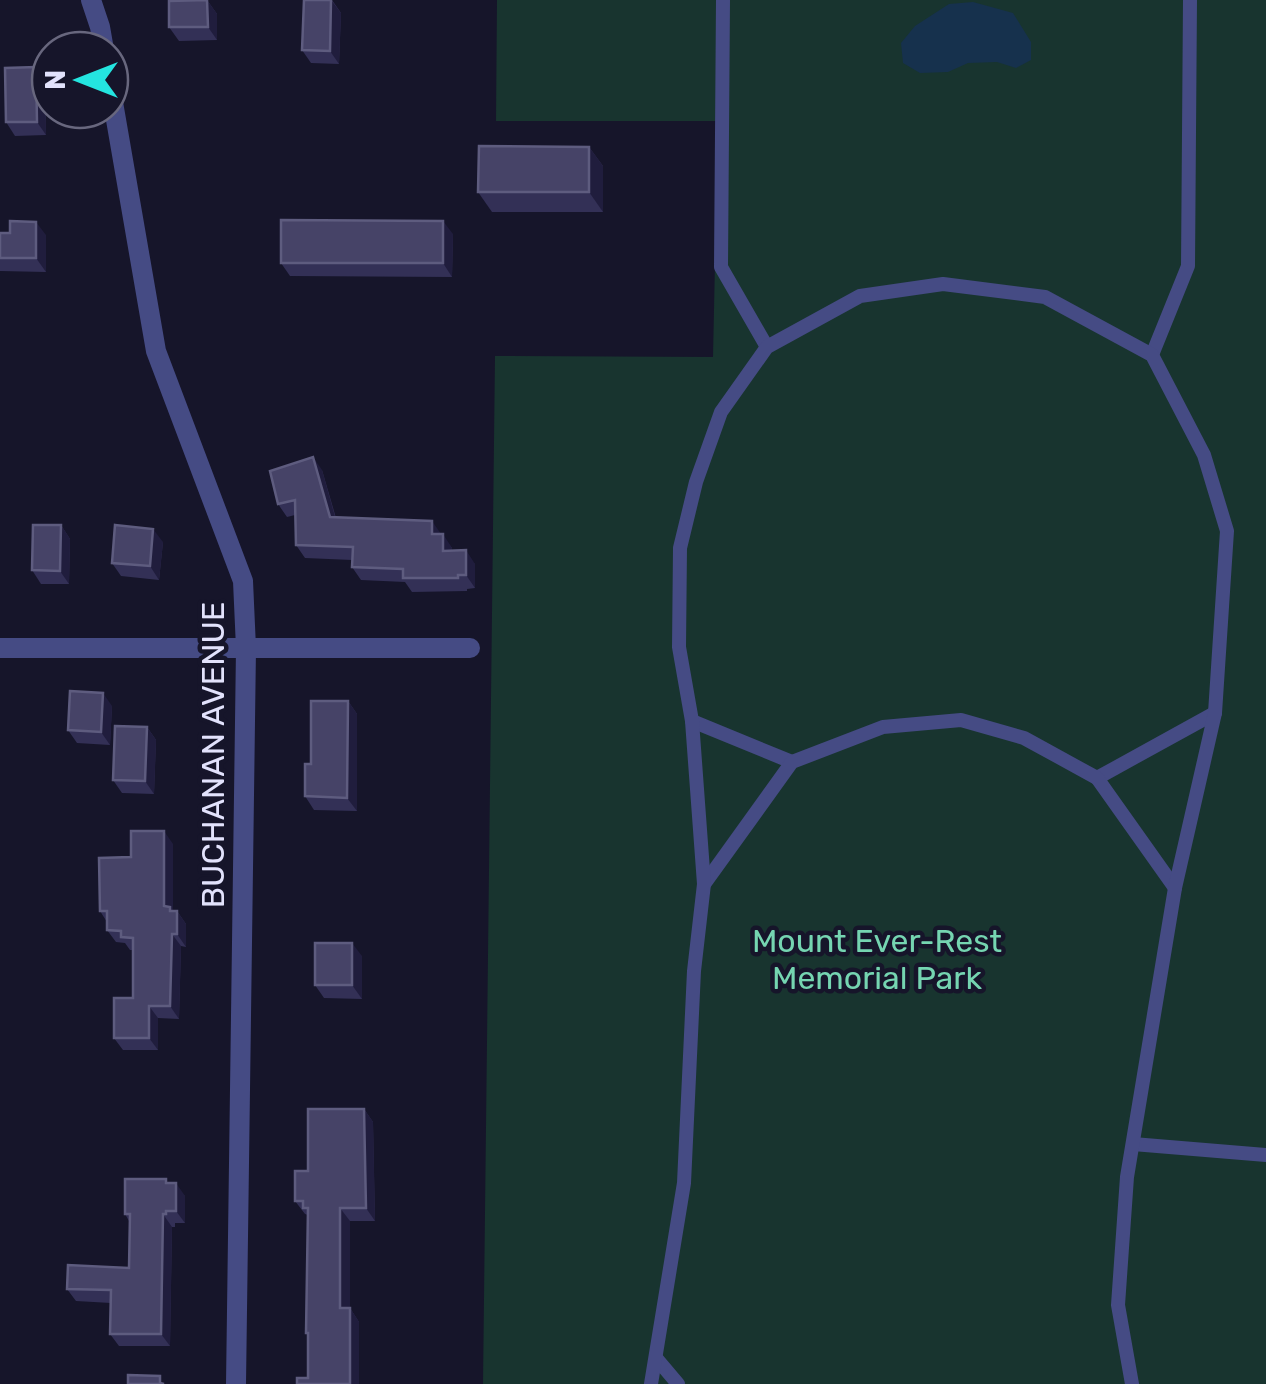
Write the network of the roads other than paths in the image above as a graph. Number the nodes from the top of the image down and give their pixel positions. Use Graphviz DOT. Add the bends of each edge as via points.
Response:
graph roads {
  1 [pos="90,0"];
  2 [pos="723,0"];
  3 [pos="1190,0"];
  4 [pos="101,30"];
  5 [pos="118,130"];
  6 [pos="767,347"];
  7 [pos="1152,354"];
  8 [pos="0,648"];
  9 [pos="246,648"];
  10 [pos="470,648"];
  11 [pos="1215,713"];
  12 [pos="692,721"];
  13 [pos="792,762"];
  14 [pos="1098,778"];
  15 [pos="704,884"];
  16 [pos="1174,888"];
  17 [pos="1133,1144"];
  18 [pos="1266,1156"];
  19 [pos="656,1358"];
  20 [pos="1127,1380"];
  21 [pos="236,1384"];
  22 [pos="651,1384"];
  23 [pos="678,1384"];
  1 -- 4 [label="street"];
  2 -- 6 [label="lane" via="720,268"];
  3 -- 7 [label="lane" via="1188,266"];
  5 -- 9 [label="street, BUCHANAN AVENUE" via="156,351 244,581"];
  6 -- 7 [label="lane" via="860,296 943,284 1046,297"];
  6 -- 12 [label="lane" via="720,412 680,548 678,646"];
  7 -- 11 [label="lane" via="1204,455 1228,530"];
  8 -- 9 [label="street"];
  9 -- 10 [label="street"];
  9 -- 21 [label="street, BUCHANAN AVENUE"];
  11 -- 14 [label="lane"];
  11 -- 16 [label="lane"];
  12 -- 13 [label="lane"];
  12 -- 15 [label="lane"];
  13 -- 14 [label="lane" via="883,728 961,720 1024,738"];
  13 -- 15 [label="lane"];
  14 -- 16 [label="lane"];
  15 -- 19 [label="lane" via="684,1183"];
  16 -- 17 [label="lane"];
  17 -- 18 [label="lane"];
  17 -- 20 [label="lane" via="1118,1305"];
  19 -- 22 [label="lane"];
  19 -- 23 [label="lane"];
}
